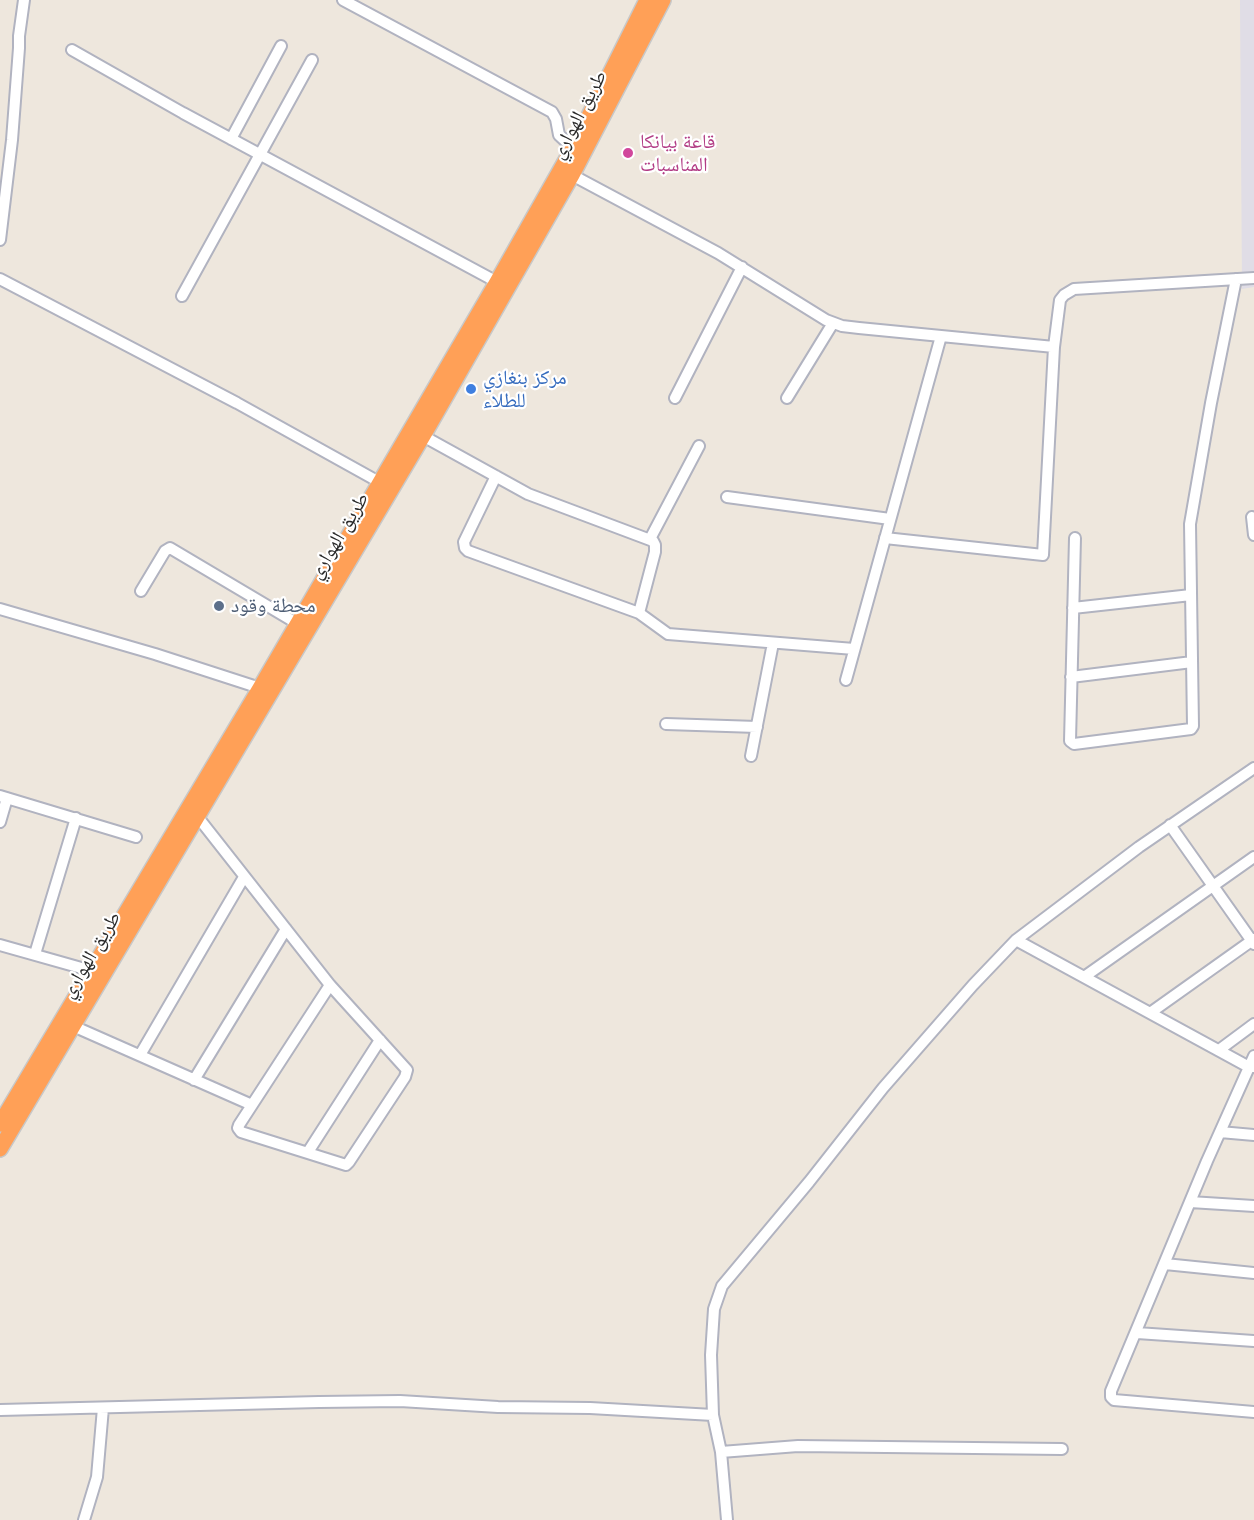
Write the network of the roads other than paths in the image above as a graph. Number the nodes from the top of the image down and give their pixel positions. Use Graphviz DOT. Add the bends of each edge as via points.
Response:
graph roads {
  1 [pos="24,0"];
  2 [pos="343,0"];
  3 [pos="647,0"];
  4 [pos="663,0"];
  5 [pos="281,46"];
  6 [pos="72,50"];
  7 [pos="312,60"];
  8 [pos="596,115"];
  9 [pos="231,139"];
  10 [pos="573,148"];
  11 [pos="261,155"];
  12 [pos="572,175"];
  13 [pos="0,240"];
  14 [pos="742,267"];
  15 [pos="1254,278"];
  16 [pos="0,279"];
  17 [pos="1236,279"];
  18 [pos="497,282"];
  19 [pos="182,296"];
  20 [pos="833,323"];
  21 [pos="941,336"];
  22 [pos="1054,347"];
  23 [pos="675,398"];
  24 [pos="787,398"];
  25 [pos="423,436"];
  26 [pos="699,446"];
  27 [pos="496,476"];
  28 [pos="381,483"];
  29 [pos="727,497"];
  30 [pos="1252,517"];
  31 [pos="890,519"];
  32 [pos="1254,535"];
  33 [pos="885,538"];
  34 [pos="1075,538"];
  35 [pos="650,539"];
  36 [pos="141,591"];
  37 [pos="1191,594"];
  38 [pos="1073,608"];
  39 [pos="0,609"];
  40 [pos="639,614"];
  41 [pos="298,624"];
  42 [pos="773,643"];
  43 [pos="854,649"];
  44 [pos="1192,662"];
  45 [pos="1071,677"];
  46 [pos="846,680"];
  47 [pos="260,688"];
  48 [pos="666,724"];
  49 [pos="757,727"];
  50 [pos="752,756"];
  51 [pos="1254,768"];
  52 [pos="4,797"];
  53 [pos="197,816"];
  54 [pos="76,818"];
  55 [pos="0,822"];
  56 [pos="1170,825"];
  57 [pos="136,837"];
  58 [pos="1254,857"];
  59 [pos="244,877"];
  60 [pos="1213,886"];
  61 [pos="286,929"];
  62 [pos="1016,940"];
  63 [pos="1253,941"];
  64 [pos="0,945"];
  65 [pos="35,954"];
  66 [pos="92,970"];
  67 [pos="1084,977"];
  68 [pos="330,985"];
  69 [pos="1150,1013"];
  70 [pos="1254,1024"];
  71 [pos="73,1026"];
  72 [pos="380,1040"];
  73 [pos="1219,1050"];
  74 [pos="140,1055"];
  75 [pos="1252,1063"];
  76 [pos="194,1080"];
  77 [pos="252,1105"];
  78 [pos="7,1120"];
  79 [pos="1220,1132"];
  80 [pos="1254,1135"];
  81 [pos="0,1149"];
  82 [pos="308,1152"];
  83 [pos="1190,1202"];
  84 [pos="1254,1206"];
  85 [pos="1165,1264"];
  86 [pos="1254,1273"];
  87 [pos="1137,1333"];
  88 [pos="1254,1341"];
  89 [pos="104,1408"];
  90 [pos="0,1410"];
  91 [pos="1254,1412"];
  92 [pos="713,1414"];
  93 [pos="1062,1449"];
  94 [pos="721,1452"];
  95 [pos="84,1520"];
  96 [pos="727,1520"];
  1 -- 13 [label="street"];
  2 -- 10 [label="street" via="552,112 561,138"];
  3 -- 8 [label="highway, طريق الهواري"];
  4 -- 8 [label="highway, طريق الهواري"];
  5 -- 9 [label="street"];
  6 -- 9 [label="street"];
  7 -- 11 [label="street"];
  8 -- 10 [label="highway, طريق الهواري"];
  8 -- 12 [label="highway, طريق الهواري"];
  9 -- 11 [label="street"];
  10 -- 18 [label="highway, طريق الهواري"];
  11 -- 18 [label="street"];
  11 -- 19 [label="street"];
  12 -- 14 [label="street"];
  12 -- 25 [label="highway, طريق الهواري"];
  14 -- 20 [label="street"];
  14 -- 23 [label="street"];
  15 -- 17 [label="street"];
  16 -- 28 [label="street"];
  17 -- 22 [label="street" via="1074,289 1060,300"];
  17 -- 37 [label="street" via="1190,524"];
  18 -- 28 [label="highway, طريق الهواري"];
  20 -- 21 [label="street"];
  20 -- 24 [label="street"];
  21 -- 22 [label="street"];
  21 -- 31 [label="street"];
  22 -- 33 [label="street" via="1043,555"];
  25 -- 27 [label="street"];
  25 -- 53 [label="highway, طريق الهواري"];
  26 -- 35 [label="street"];
  27 -- 35 [label="street" via="528,494"];
  27 -- 40 [label="street" via="464,542 468,551"];
  28 -- 41 [label="highway, طريق الهواري"];
  29 -- 31 [label="street"];
  30 -- 32 [label="street"];
  31 -- 33 [label="street"];
  33 -- 43 [label="street"];
  34 -- 38 [label="street"];
  35 -- 40 [label="street" via="655,552"];
  36 -- 41 [label="street" via="170,548"];
  37 -- 38 [label="street"];
  37 -- 44 [label="street"];
  38 -- 45 [label="street"];
  39 -- 47 [label="street"];
  40 -- 42 [label="street" via="672,635"];
  41 -- 47 [label="highway, طريق الهواري"];
  42 -- 43 [label="street"];
  42 -- 49 [label="street"];
  43 -- 46 [label="street"];
  44 -- 45 [label="street"];
  44 -- 45 [label="street" via="1191,729 1074,744 1069,740"];
  47 -- 66 [label="highway, طريق الهواري"];
  48 -- 49 [label="street"];
  49 -- 50 [label="street"];
  51 -- 56 [label="street"];
  52 -- 54 [label="street"];
  52 -- 55 [label="street"];
  53 -- 59 [label="street"];
  53 -- 71 [label="highway, طريق الهواري"];
  54 -- 57 [label="street"];
  54 -- 65 [label="street"];
  56 -- 60 [label="street"];
  56 -- 62 [label="street"];
  58 -- 60 [label="street"];
  59 -- 61 [label="street"];
  59 -- 74 [label="street"];
  60 -- 63 [label="street"];
  60 -- 67 [label="street"];
  61 -- 68 [label="street"];
  61 -- 76 [label="street"];
  62 -- 67 [label="street"];
  62 -- 92 [label="street" via="883,1088 722,1286 714,1309"];
  63 -- 69 [label="street"];
  64 -- 65 [label="street"];
  65 -- 66 [label="street"];
  66 -- 78 [label="highway, طريق الهواري"];
  67 -- 69 [label="street"];
  68 -- 72 [label="street"];
  68 -- 77 [label="street"];
  69 -- 73 [label="street"];
  70 -- 73 [label="street"];
  71 -- 74 [label="street"];
  71 -- 78 [label="highway, طريق الهواري"];
  72 -- 82 [label="street"];
  72 -- 82 [label="street" via="405,1067 405,1077 348,1164"];
  73 -- 75 [label="street"];
  74 -- 76 [label="street"];
  75 -- 79 [label="street"];
  76 -- 77 [label="street"];
  77 -- 82 [label="street" via="239,1130"];
  78 -- 81 [label="highway, طريق الهواري"];
  79 -- 80 [label="street"];
  79 -- 83 [label="street"];
  83 -- 84 [label="street"];
  83 -- 85 [label="street"];
  85 -- 86 [label="street"];
  85 -- 87 [label="street"];
  87 -- 88 [label="street"];
  87 -- 91 [label="street" via="1111,1391 1114,1400"];
  89 -- 90 [label="street"];
  89 -- 92 [label="street" via="400,1401"];
  89 -- 95 [label="street" via="97,1478"];
  92 -- 94 [label="street"];
  93 -- 94 [label="street" via="798,1446"];
  94 -- 96 [label="street"];
}
